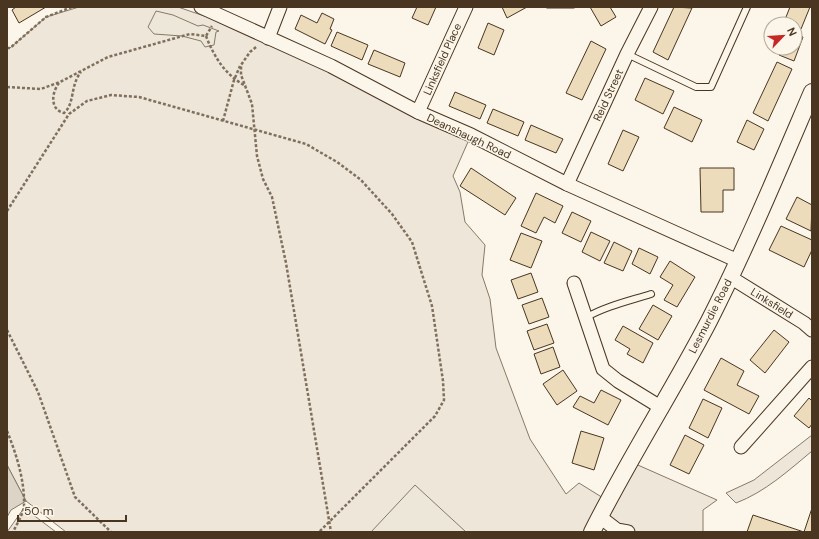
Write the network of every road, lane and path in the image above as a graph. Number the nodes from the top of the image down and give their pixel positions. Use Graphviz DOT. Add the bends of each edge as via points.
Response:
graph roads {
  1 [pos="72,7"];
  2 [pos="201,7"];
  3 [pos="280,7"];
  4 [pos="466,7"];
  5 [pos="747,7"];
  6 [pos="648,9"];
  7 [pos="219,15"];
  8 [pos="206,36"];
  9 [pos="268,38"];
  10 [pos="7,48"];
  11 [pos="627,54"];
  12 [pos="241,65"];
  13 [pos="82,71"];
  14 [pos="234,80"];
  15 [pos="60,82"];
  16 [pos="7,87"];
  17 [pos="247,87"];
  18 [pos="812,92"];
  19 [pos="418,112"];
  20 [pos="223,120"];
  21 [pos="254,129"];
  22 [pos="567,184"];
  23 [pos="7,211"];
  24 [pos="738,262"];
  25 [pos="730,277"];
  26 [pos="574,283"];
  27 [pos="651,294"];
  28 [pos="585,318"];
  29 [pos="7,330"];
  30 [pos="812,330"];
  31 [pos="812,367"];
  32 [pos="662,408"];
  33 [pos="7,431"];
  34 [pos="740,447"];
  35 [pos="600,517"];
  36 [pos="330,521"];
  37 [pos="13,532"];
  38 [pos="111,532"];
  39 [pos="319,532"];
  40 [pos="331,532"];
  41 [pos="592,532"];
  42 [pos="628,532"];
  1 -- 10 [label="path" via="46,17"];
  2 -- 7 [label="street, Deanshaugh Road"];
  3 -- 9 [label="street"];
  4 -- 19 [label="street, Linksfield Place"];
  5 -- 11 [label="lane" via="711,87 696,87"];
  6 -- 11 [label="street, Reid Street"];
  7 -- 8 [label="path"];
  7 -- 9 [label="street, Deanshaugh Road"];
  8 -- 13 [label="path" via="190,34 108,57"];
  8 -- 14 [label="path" via="211,49"];
  9 -- 12 [label="path" via="250,52"];
  9 -- 19 [label="street, Deanshaugh Road" via="331,66"];
  11 -- 22 [label="street, Reid Street"];
  12 -- 14 [label="path"];
  12 -- 17 [label="path" via="241,75"];
  13 -- 15 [label="path"];
  13 -- 15 [label="path" via="73,86 68,109 64,113 56,107 52,97"];
  14 -- 17 [label="path"];
  14 -- 20 [label="path"];
  15 -- 16 [label="path" via="42,89"];
  17 -- 21 [label="path" via="252,104"];
  18 -- 24 [label="street, Lesmurdie Road"];
  19 -- 22 [label="street, Deanshaugh Road" via="471,135"];
  20 -- 21 [label="path"];
  20 -- 23 [label="path" via="139,97 111,95 87,101 69,114"];
  21 -- 36 [label="path" via="259,164 272,197 286,263"];
  21 -- 36 [label="path" via="306,144 361,180 392,214 412,242 432,306 444,400 435,416"];
  22 -- 24 [label="street, Deanshaugh Road"];
  24 -- 25 [label="street, Lesmurdie Road"];
  25 -- 30 [label="street, Linksfield"];
  25 -- 32 [label="street, Lesmurdie Road"];
  26 -- 28 [label="street"];
  27 -- 28 [label="lane" via="612,305"];
  28 -- 32 [label="street" via="603,369"];
  29 -- 38 [label="path" via="38,392 75,497"];
  31 -- 34 [label="street"];
  32 -- 35 [label="street, Lesmurdie Road"];
  33 -- 37 [label="path" via="14,447 24,508"];
  35 -- 41 [label="street, Lesmurdie Road"];
  35 -- 42 [label="street" via="616,530"];
  36 -- 39 [label="path"];
  36 -- 40 [label="path"];
}
